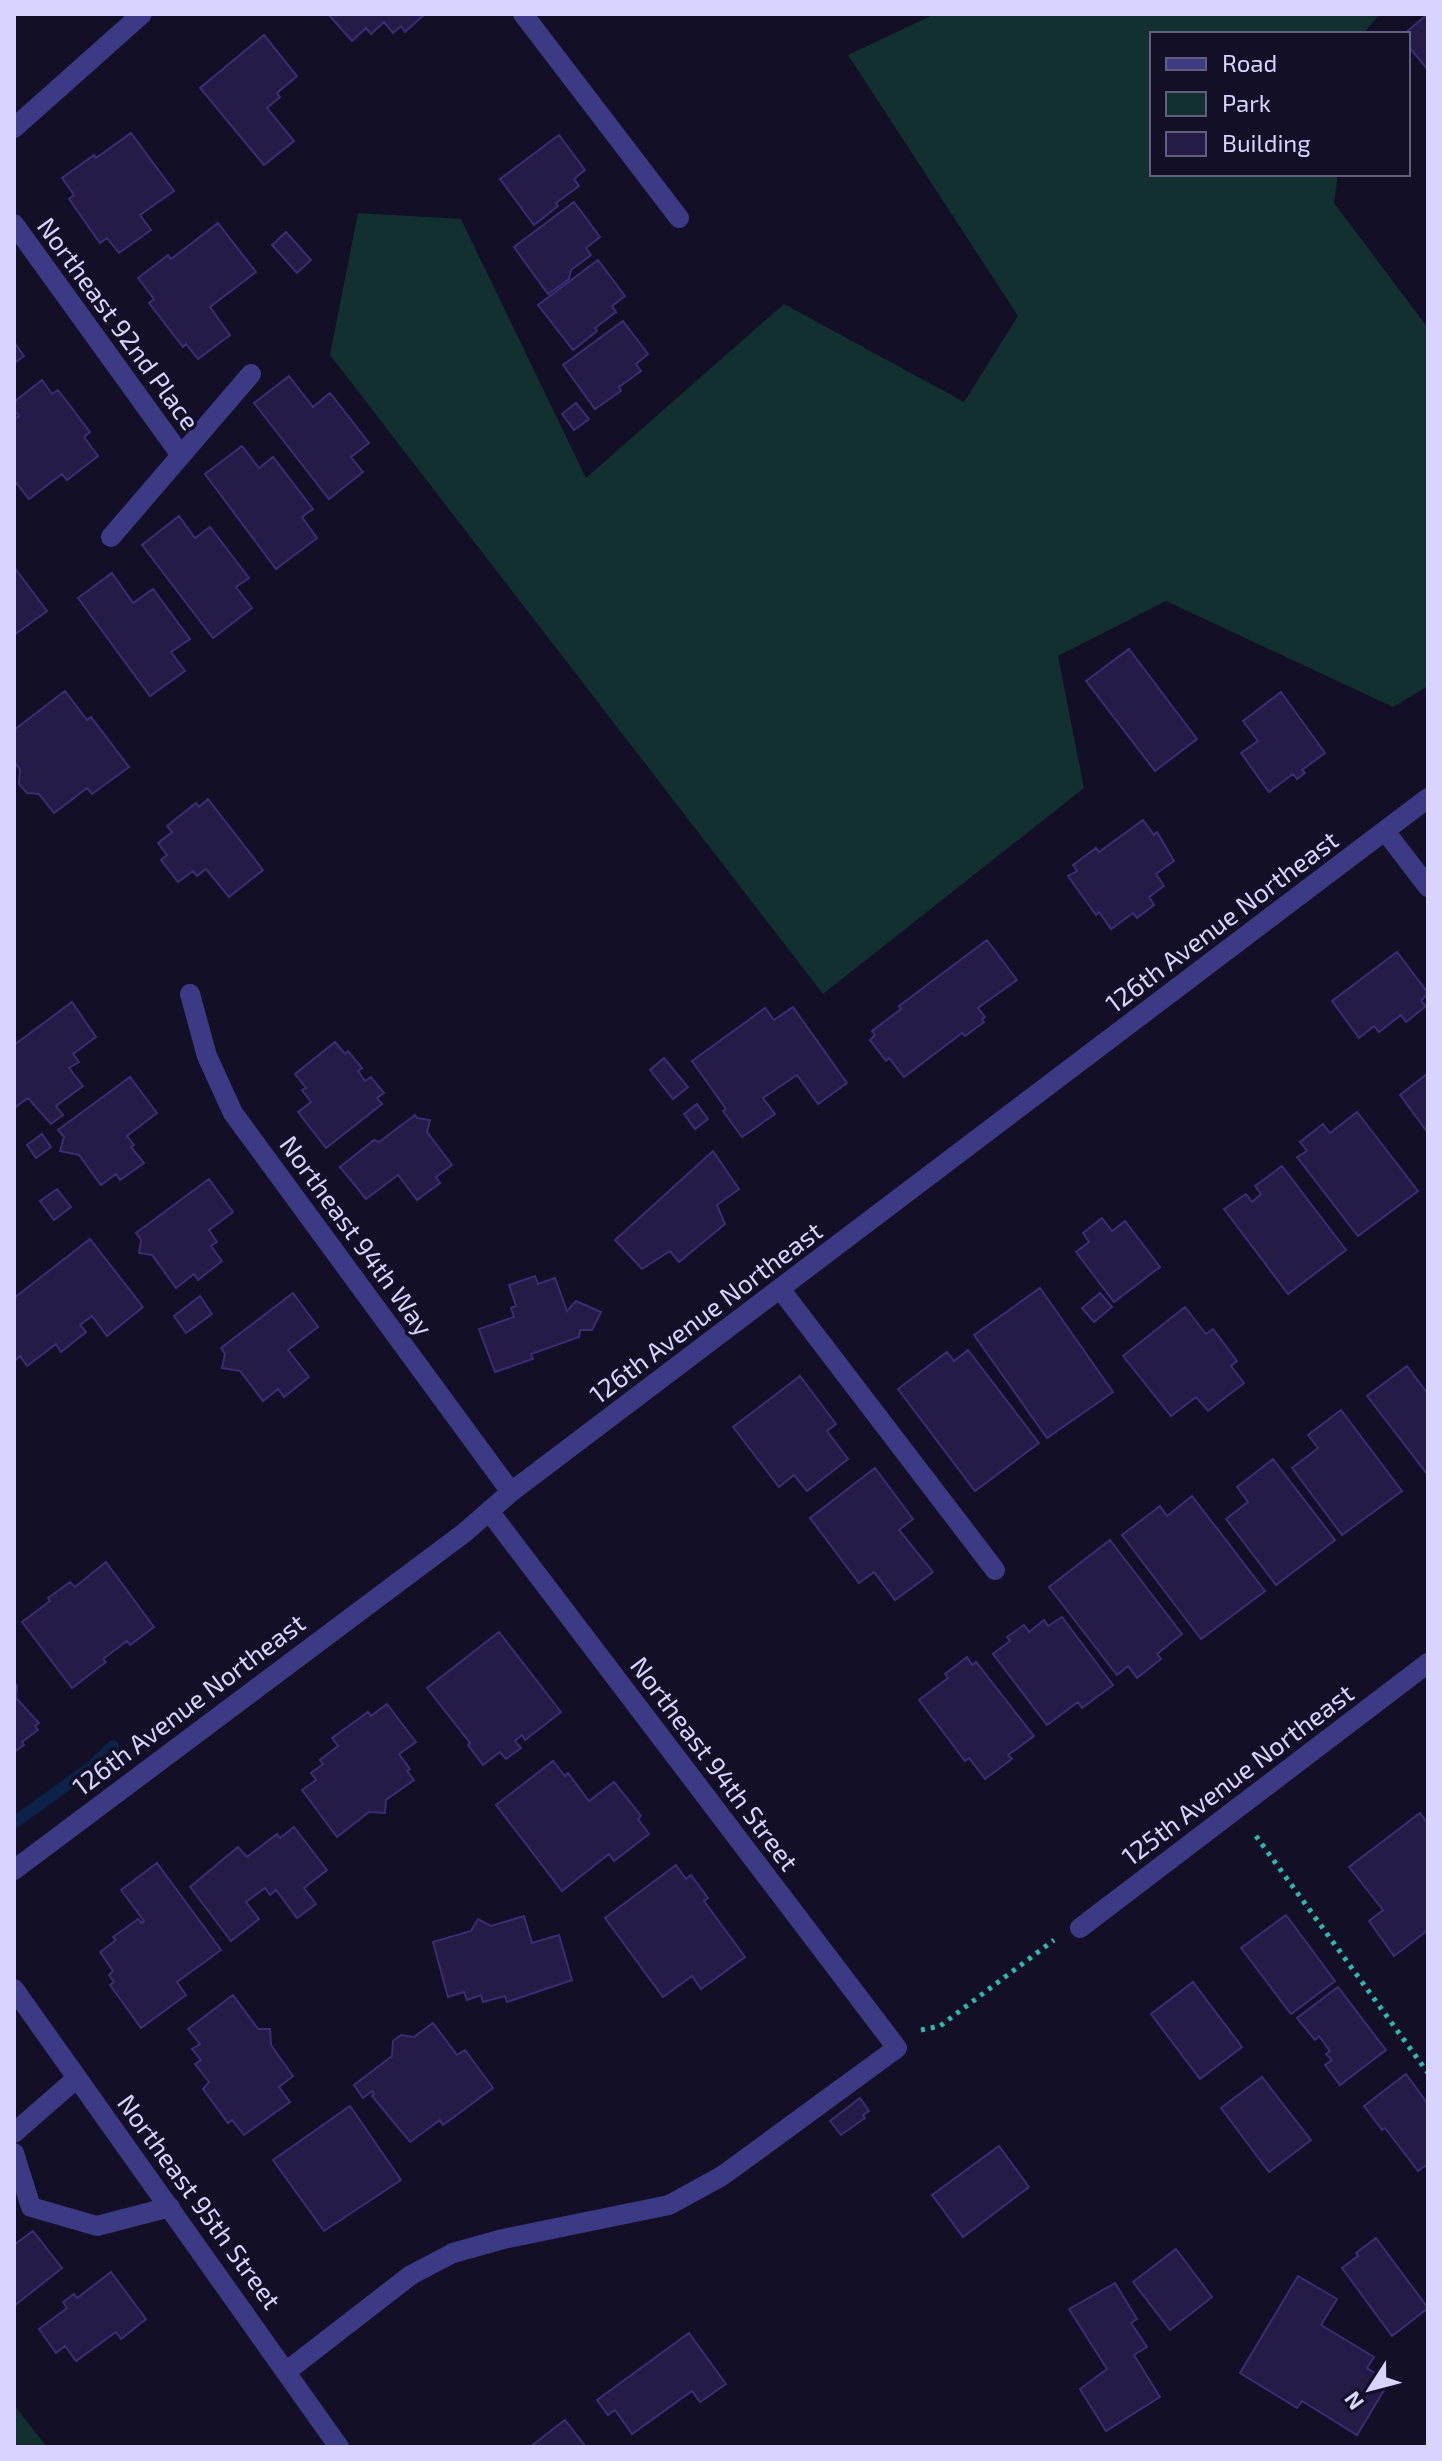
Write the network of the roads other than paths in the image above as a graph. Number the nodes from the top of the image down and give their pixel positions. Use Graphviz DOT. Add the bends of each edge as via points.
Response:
graph roads {
  1 [pos="142,14"];
  2 [pos="523,14"];
  3 [pos="14,128"];
  4 [pos="679,218"];
  5 [pos="14,224"];
  6 [pos="251,374"];
  7 [pos="180,454"];
  8 [pos="111,537"];
  9 [pos="1428,798"];
  10 [pos="1385,831"];
  11 [pos="1428,887"];
  12 [pos="190,994"];
  13 [pos="781,1290"];
  14 [pos="511,1492"];
  15 [pos="489,1511"];
  16 [pos="995,1570"];
  17 [pos="1428,1663"];
  18 [pos="14,1870"];
  19 [pos="1072,1931"];
  20 [pos="14,1989"];
  21 [pos="77,2078"];
  22 [pos="14,2133"];
  23 [pos="14,2153"];
  24 [pos="170,2207"];
  25 [pos="287,2371"];
  26 [pos="339,2447"];
  1 -- 3 [label="street"];
  2 -- 4 [label="street"];
  5 -- 7 [label="street, Northeast 92nd Place"];
  6 -- 7 [label="street"];
  7 -- 8 [label="street"];
  9 -- 10 [label="street, 126th Avenue Northeast"];
  10 -- 11 [label="street"];
  10 -- 13 [label="street, 126th Avenue Northeast"];
  12 -- 14 [label="street, Northeast 94th Way" via="207,1056 233,1113"];
  13 -- 14 [label="street, 126th Avenue Northeast"];
  13 -- 16 [label="street"];
  14 -- 15 [label="street, 126th Avenue Northeast"];
  15 -- 18 [label="street, 126th Avenue Northeast"];
  15 -- 25 [label="street, Northeast 94th Street" via="897,2048 722,2176 669,2205 453,2253 411,2275"];
  17 -- 19 [label="street, 125th Avenue Northeast"];
  20 -- 21 [label="street, Northeast 95th Street"];
  21 -- 22 [label="street"];
  21 -- 24 [label="street, Northeast 95th Street"];
  23 -- 24 [label="street" via="31,2207 97,2226"];
  24 -- 25 [label="street, Northeast 95th Street"];
  25 -- 26 [label="street, Northeast 95th Street"];
}
